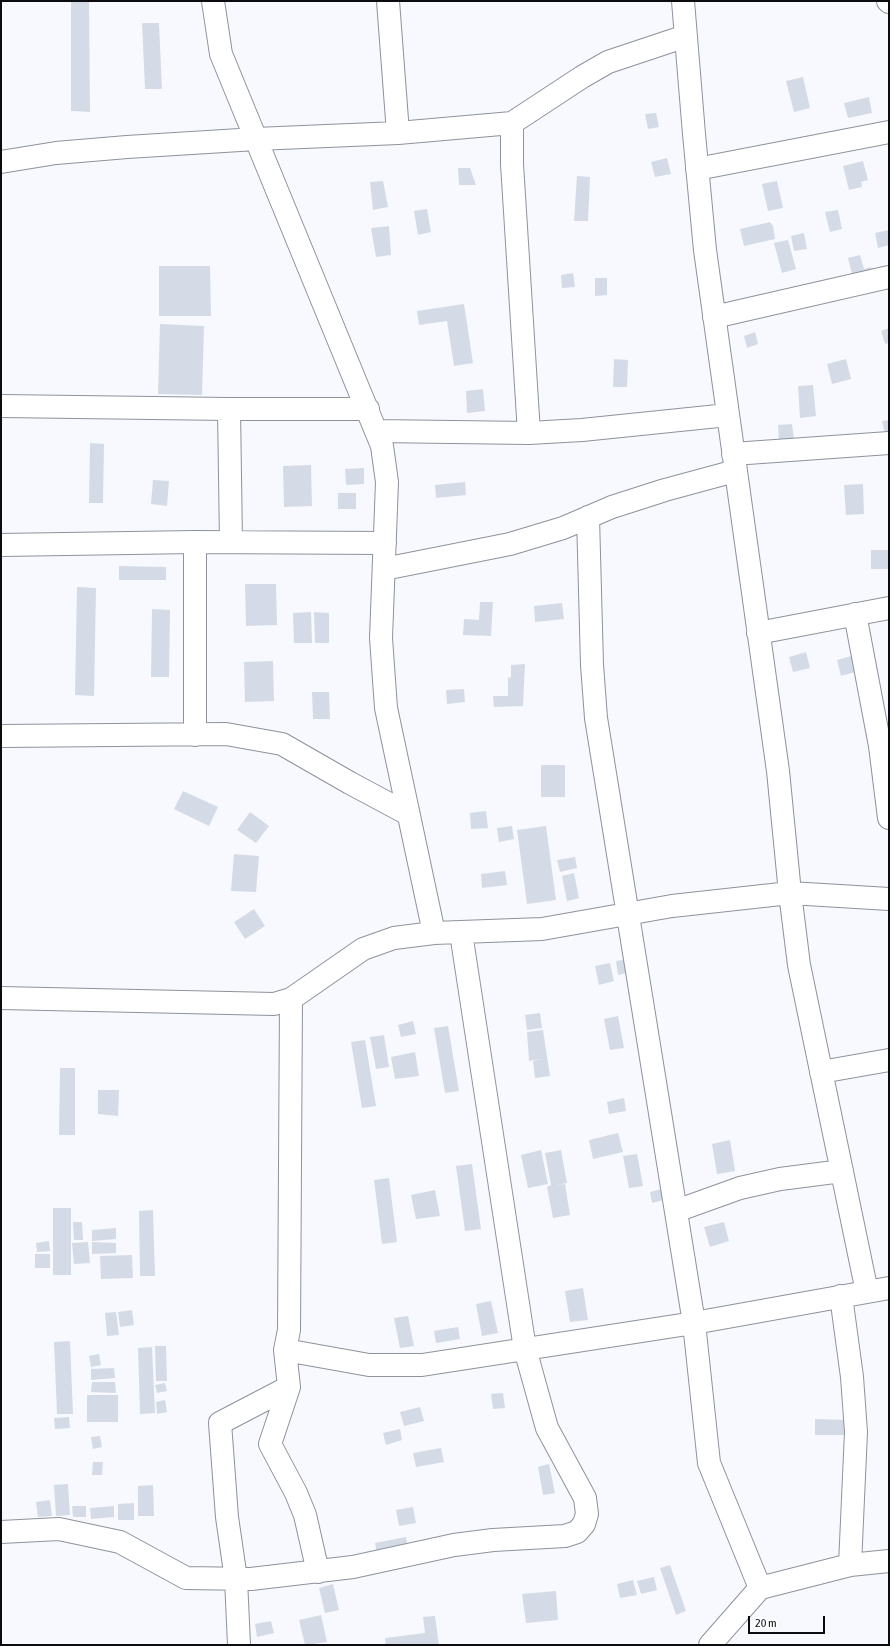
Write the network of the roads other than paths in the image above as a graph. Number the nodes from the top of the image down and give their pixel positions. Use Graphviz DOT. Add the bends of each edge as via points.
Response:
graph roads {
  1 [pos="212,1"];
  2 [pos="388,1"];
  3 [pos="683,1"];
  4 [pos="686,36"];
  5 [pos="512,123"];
  6 [pos="889,132"];
  7 [pos="398,133"];
  8 [pos="256,139"];
  9 [pos="1,162"];
  10 [pos="697,169"];
  11 [pos="889,277"];
  12 [pos="714,317"];
  13 [pos="1,406"];
  14 [pos="230,409"];
  15 [pos="368,409"];
  16 [pos="728,415"];
  17 [pos="376,431"];
  18 [pos="529,433"];
  19 [pos="889,443"];
  20 [pos="734,462"];
  21 [pos="588,517"];
  22 [pos="195,542"];
  23 [pos="231,542"];
  24 [pos="385,543"];
  25 [pos="1,545"];
  26 [pos="384,569"];
  27 [pos="889,608"];
  28 [pos="855,614"];
  29 [pos="758,633"];
  30 [pos="195,735"];
  31 [pos="1,736"];
  32 [pos="408,814"];
  33 [pos="889,818"];
  34 [pos="790,893"];
  35 [pos="889,899"];
  36 [pos="628,913"];
  37 [pos="434,933"];
  38 [pos="461,933"];
  39 [pos="1,998"];
  40 [pos="290,999"];
  41 [pos="889,1060"];
  42 [pos="821,1072"];
  43 [pos="842,1171"];
  44 [pos="676,1211"];
  45 [pos="889,1288"];
  46 [pos="867,1292"];
  47 [pos="841,1296"];
  48 [pos="694,1323"];
  49 [pos="525,1349"];
  50 [pos="285,1350"];
  51 [pos="289,1387"];
  52 [pos="1,1532"];
  53 [pos="889,1561"];
  54 [pos="850,1565"];
  55 [pos="318,1572"];
  56 [pos="236,1579"];
  57 [pos="760,1588"];
  58 [pos="239,1645"];
  59 [pos="710,1645"];
  1 -- 8 [label="street" via="221,54"];
  2 -- 7 [label="street"];
  3 -- 4 [label="street"];
  4 -- 5 [label="street" via="608,62"];
  4 -- 10 [label="street"];
  5 -- 7 [label="street"];
  5 -- 18 [label="street" via="512,164"];
  6 -- 10 [label="street"];
  7 -- 8 [label="street"];
  8 -- 9 [label="street" via="56,153"];
  8 -- 15 [label="street"];
  10 -- 12 [label="street"];
  11 -- 12 [label="street"];
  12 -- 16 [label="street"];
  13 -- 14 [label="street"];
  14 -- 15 [label="street"];
  14 -- 23 [label="street"];
  15 -- 17 [label="street"];
  16 -- 18 [label="street"];
  16 -- 20 [label="street"];
  17 -- 18 [label="street"];
  17 -- 24 [label="street" via="382,446 387,482"];
  19 -- 20 [label="street"];
  20 -- 21 [label="street" via="666,490"];
  20 -- 29 [label="street"];
  21 -- 26 [label="street" via="563,528 510,544"];
  21 -- 36 [label="street" via="596,718"];
  22 -- 23 [label="street"];
  22 -- 25 [label="street"];
  22 -- 30 [label="street"];
  23 -- 24 [label="street"];
  24 -- 26 [label="street"];
  26 -- 32 [label="street" via="381,638 386,708"];
  27 -- 28 [label="street"];
  28 -- 29 [label="street"];
  28 -- 33 [label="street" via="880,746"];
  29 -- 34 [label="street" via="778,771"];
  30 -- 31 [label="street"];
  30 -- 32 [label="street" via="226,734 282,744"];
  32 -- 37 [label="street"];
  34 -- 35 [label="street"];
  34 -- 36 [label="street"];
  34 -- 42 [label="street" via="799,965"];
  36 -- 38 [label="street" via="542,929"];
  36 -- 44 [label="street"];
  37 -- 38 [label="street"];
  37 -- 40 [label="street" via="394,938 363,949"];
  38 -- 49 [label="street"];
  39 -- 40 [label="street" via="274,1004"];
  40 -- 50 [label="street" via="289,1330"];
  41 -- 42 [label="street"];
  42 -- 43 [label="street"];
  43 -- 44 [label="street" via="753,1185"];
  43 -- 46 [label="street"];
  44 -- 48 [label="street"];
  45 -- 46 [label="street"];
  46 -- 47 [label="street"];
  47 -- 48 [label="street"];
  47 -- 54 [label="street" via="856,1432"];
  48 -- 49 [label="street"];
  48 -- 57 [label="street" via="709,1463"];
  49 -- 50 [label="street" via="407,1365 369,1365"];
  49 -- 55 [label="street" via="547,1428 585,1498 587,1514 584,1524 577,1532 565,1536 454,1545"];
  50 -- 51 [label="street"];
  51 -- 55 [label="street" via="270,1444 305,1515"];
  51 -- 56 [label="street" via="220,1423"];
  52 -- 56 [label="street" via="59,1529 120,1542 186,1578"];
  53 -- 54 [label="street"];
  54 -- 57 [label="street"];
  55 -- 56 [label="street"];
  56 -- 58 [label="street"];
  57 -- 59 [label="street"];
}
